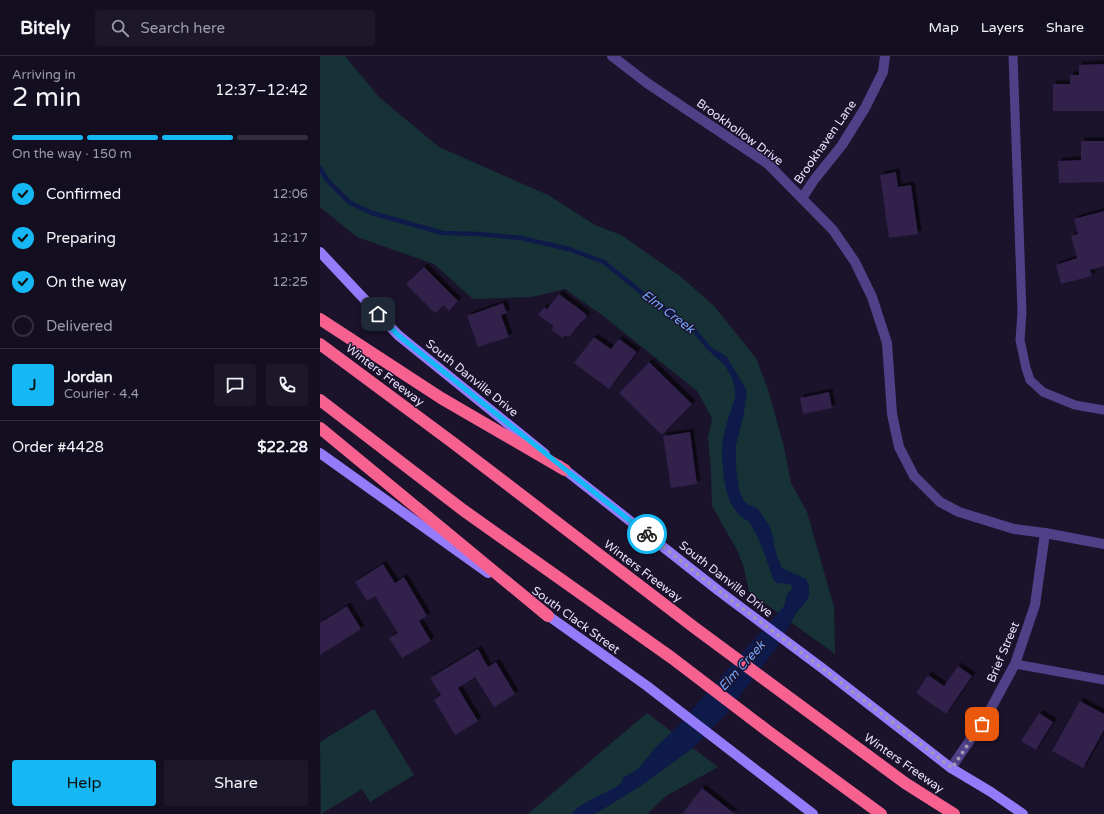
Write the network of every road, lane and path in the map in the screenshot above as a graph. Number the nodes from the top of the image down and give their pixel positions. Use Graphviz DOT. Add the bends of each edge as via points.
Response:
graph roads {
  1 [pos="612,56"];
  2 [pos="885,56"];
  3 [pos="1013,56"];
  4 [pos="802,198"];
  5 [pos="320,252"];
  6 [pos="320,319"];
  7 [pos="320,344"];
  8 [pos="320,400"];
  9 [pos="1104,410"];
  10 [pos="320,428"];
  11 [pos="320,453"];
  12 [pos="566,470"];
  13 [pos="1045,533"];
  14 [pos="1104,544"];
  15 [pos="548,616"];
  16 [pos="1015,664"];
  17 [pos="1104,680"];
  18 [pos="952,768"];
  19 [pos="813,814"];
  20 [pos="881,814"];
  21 [pos="954,814"];
  22 [pos="1023,814"];
  1 -- 4 [label="street, Brookhollow Drive" via="647,83 768,164"];
  2 -- 4 [label="street, Brookhaven Lane" via="883,72 865,108 842,145"];
  3 -- 9 [label="lane" via="1022,312 1020,340 1026,368 1030,380 1043,392 1075,405"];
  4 -- 13 [label="street, Brookhollow Drive" via="833,230 855,262 872,297 887,343 892,414 899,447 914,476 940,502 959,512 1014,529"];
  5 -- 12 [label="main road, South Danville Drive" via="398,335"];
  6 -- 12 [label="highway" via="441,398"];
  7 -- 21 [label="highway, Winters Freeway" via="695,628 905,782"];
  8 -- 20 [label="highway" via="462,510 672,658"];
  10 -- 15 [label="highway"];
  11 -- 15 [label="main road, South Clack Street"];
  12 -- 18 [label="main road, South Danville Drive" via="719,591"];
  13 -- 14 [label="street, Brookhollow Drive"];
  13 -- 16 [label="street, Brief Street" via="1036,606"];
  15 -- 19 [label="main road, South Clack Street" via="647,686"];
  16 -- 17 [label="lane"];
  16 -- 18 [label="street, Brief Street" via="989,712"];
  18 -- 22 [label="main road, South Danville Drive"];
}
